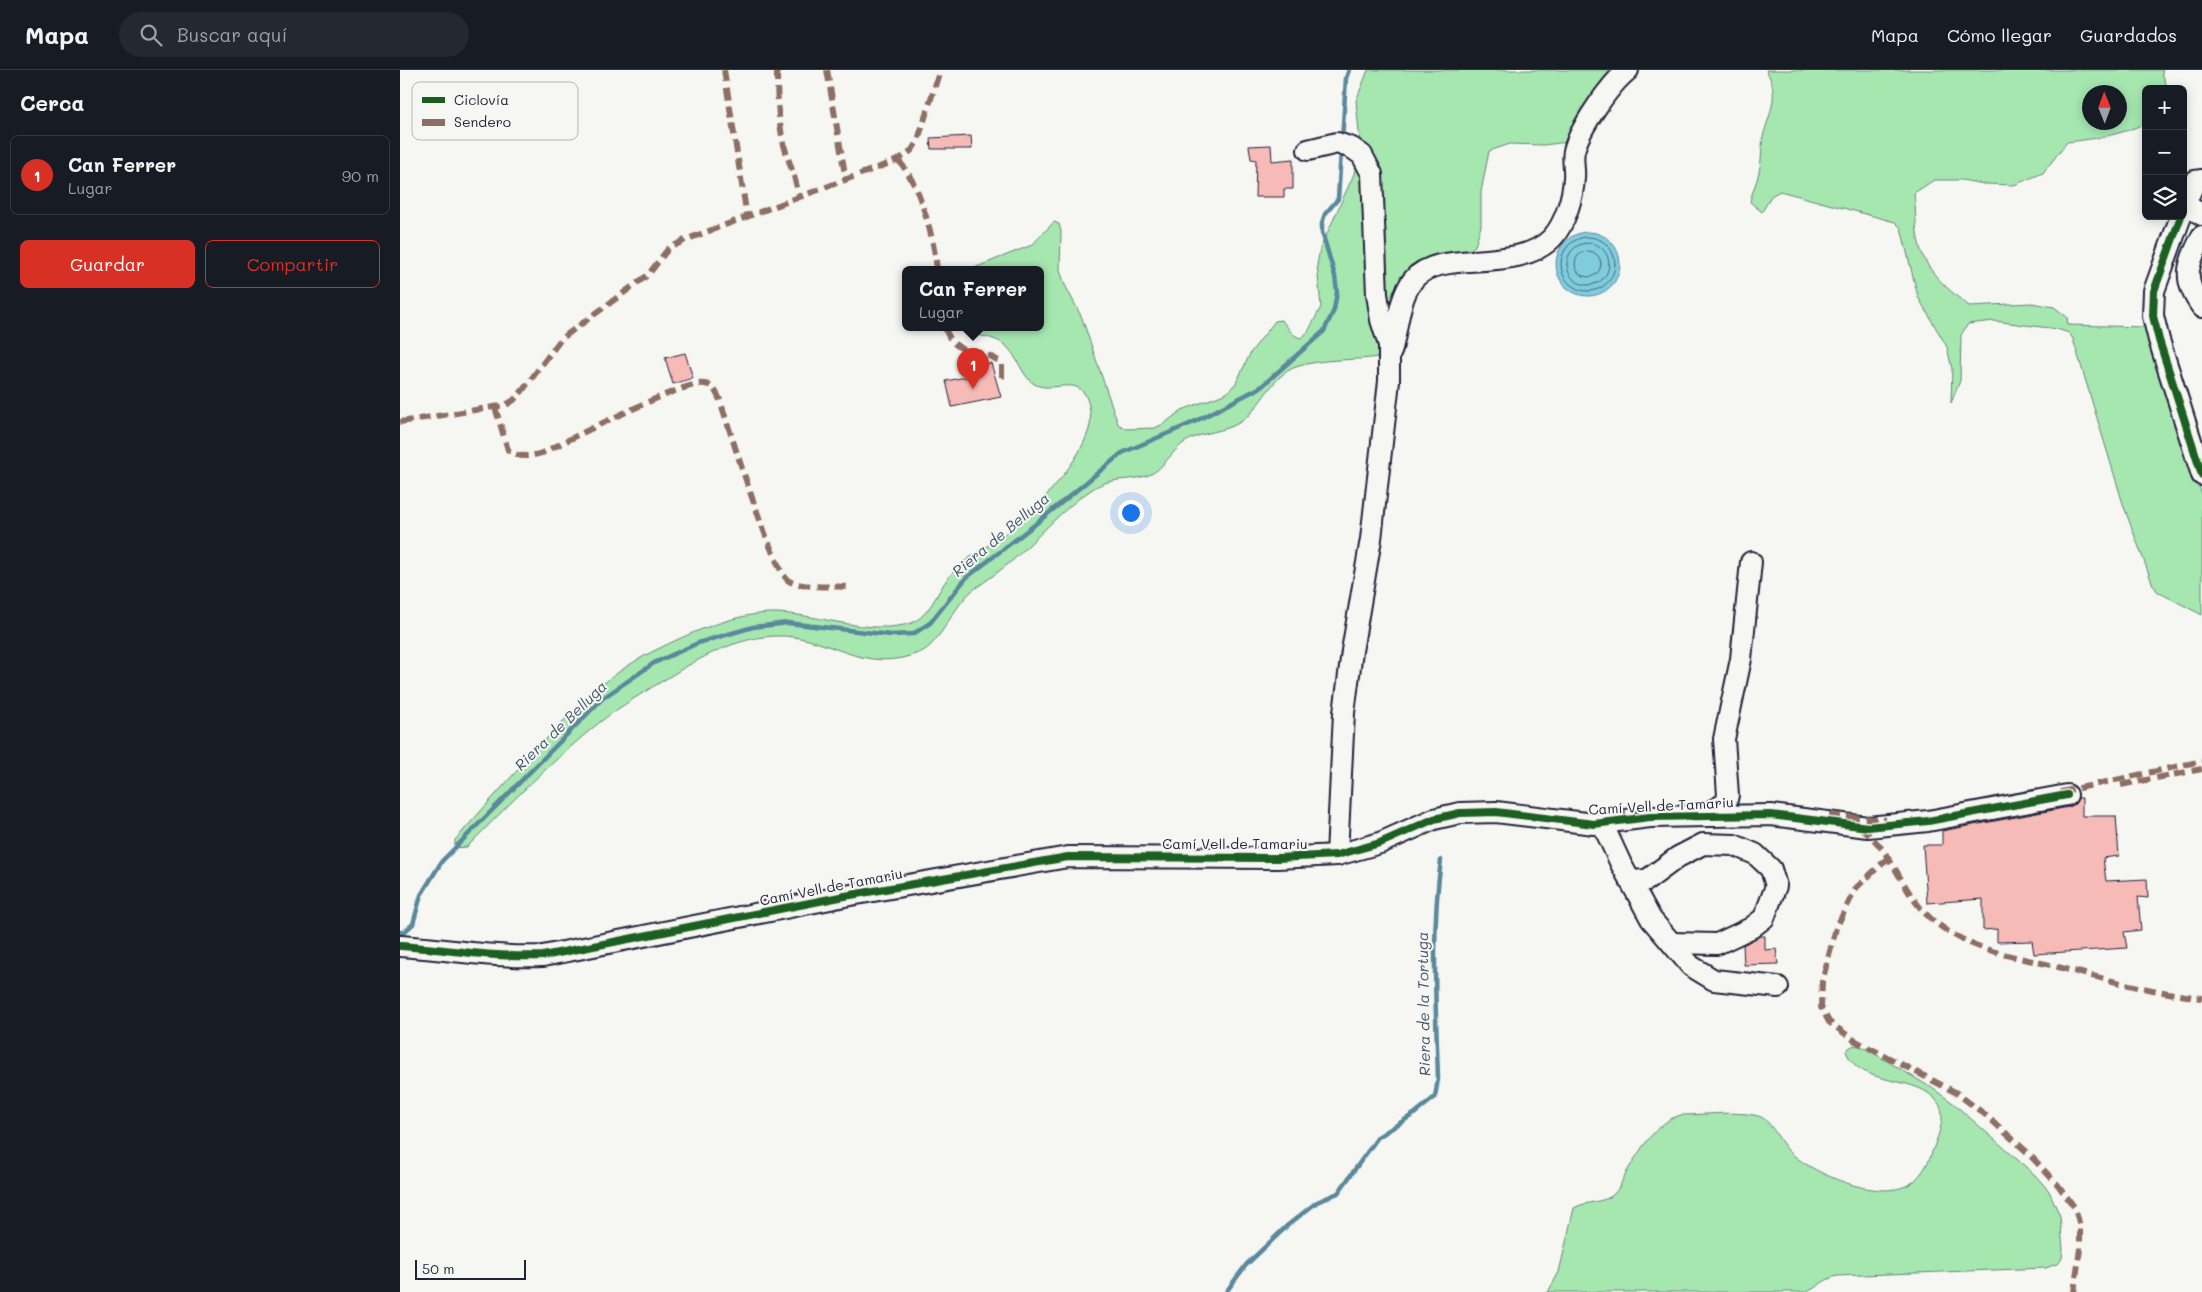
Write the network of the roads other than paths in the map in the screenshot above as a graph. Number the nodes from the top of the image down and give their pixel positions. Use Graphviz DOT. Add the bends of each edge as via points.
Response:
graph roads {
  1 [pos="1628,70"];
  2 [pos="1308,150"];
  3 [pos="2202,180"];
  4 [pos="2187,199"];
  5 [pos="2187,211"];
  6 [pos="2202,215"];
  7 [pos="2179,220"];
  8 [pos="2202,236"];
  9 [pos="2202,307"];
  10 [pos="1389,361"];
  11 [pos="2202,475"];
  12 [pos="1751,562"];
  13 [pos="2067,796"];
  14 [pos="1702,816"];
  15 [pos="1602,823"];
  16 [pos="1337,855"];
  17 [pos="1630,881"];
  18 [pos="1672,943"];
  19 [pos="400,946"];
  20 [pos="1778,987"];
  1 -- 10 [label="street" via="1603,97 1579,137 1574,150 1570,203 1553,236 1537,250 1521,256 1436,266 1419,275 1408,288 1402,304"];
  2 -- 10 [label="street" via="1337,143 1345,145 1362,155 1372,174 1377,294 1389,344"];
  3 -- 4 [label="street" via="2194,181"];
  5 -- 6 [label="street"];
  7 -- 11 [label="street" via="2154,292 2153,316"];
  8 -- 9 [label="street" via="2187,271"];
  10 -- 16 [label="street" via="1370,539 1344,713"];
  12 -- 14 [label="street" via="1741,659 1724,739 1728,795 1726,803"];
  13 -- 14 [label="street, Camí Vell de Tamariu" via="1894,826 1868,827 1771,815"];
  14 -- 15 [label="street, Camí Vell de Tamariu" via="1650,816"];
  15 -- 16 [label="street, Camí Vell de Tamariu" via="1496,812 1460,813 1434,819 1380,844"];
  15 -- 17 [label="street"];
  16 -- 19 [label="street, Camí Vell de Tamariu" via="1277,858 1068,857 845,896 543,956 516,958"];
  17 -- 18 [label="street" via="1651,920"];
  17 -- 18 [label="street" via="1646,880 1703,844 1734,845 1755,854 1771,869 1776,886 1764,918 1751,928 1717,944"];
  18 -- 20 [label="street" via="1691,966 1714,980"];
}
